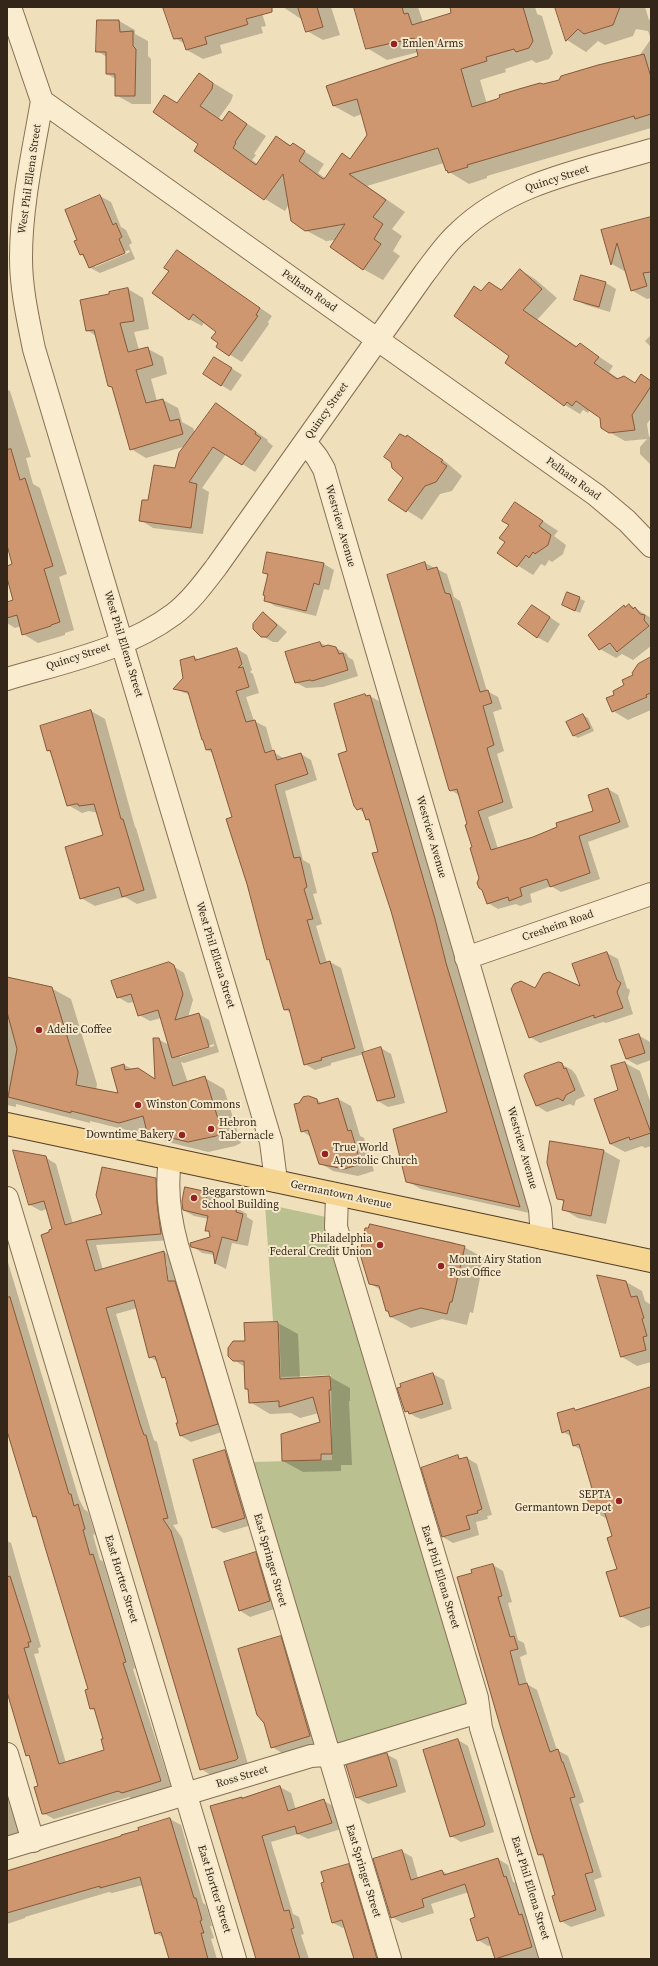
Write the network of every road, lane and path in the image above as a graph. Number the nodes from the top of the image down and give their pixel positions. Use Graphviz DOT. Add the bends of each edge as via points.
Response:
graph roads {
  1 [pos="10,7"];
  2 [pos="42,101"];
  3 [pos="651,150"];
  4 [pos="378,340"];
  5 [pos="305,442"];
  6 [pos="651,546"];
  7 [pos="123,643"];
  8 [pos="7,679"];
  9 [pos="651,894"];
  10 [pos="466,958"];
  11 [pos="7,1124"];
  12 [pos="170,1159"];
  13 [pos="276,1182"];
  14 [pos="337,1195"];
  15 [pos="7,1198"];
  16 [pos="542,1238"];
  17 [pos="651,1261"];
  18 [pos="478,1712"];
  19 [pos="7,1754"];
  20 [pos="329,1755"];
  21 [pos="185,1795"];
  22 [pos="33,1841"];
  23 [pos="7,1848"];
  24 [pos="235,1959"];
  25 [pos="390,1959"];
  26 [pos="551,1959"];
  1 -- 2 [label="street"];
  2 -- 4 [label="street, Pelham Road"];
  2 -- 7 [label="street, West Phil Ellena Street" via="22,231 21,260 25,298 34,349"];
  3 -- 4 [label="street, Quincy Street" via="531,186 485,210 441,251"];
  4 -- 5 [label="street, Quincy Street"];
  4 -- 6 [label="street, Pelham Road" via="596,495 627,521"];
  5 -- 7 [label="street, Quincy Street" via="217,566 190,599 159,625"];
  5 -- 10 [label="street, Westview Avenue" via="324,469"];
  7 -- 8 [label="street, Quincy Street"];
  7 -- 13 [label="street, West Phil Ellena Street" via="271,1142"];
  9 -- 10 [label="street, Cresheim Road"];
  10 -- 16 [label="street, Westview Avenue" via="540,1210"];
  11 -- 12 [label="main road, Germantown Avenue"];
  12 -- 13 [label="main road, Germantown Avenue"];
  12 -- 20 [label="street, East Springer Street" via="167,1184 170,1216 176,1240"];
  13 -- 14 [label="main road, Germantown Avenue"];
  14 -- 16 [label="main road, Germantown Avenue"];
  14 -- 18 [label="street, East Phil Ellena Street" via="336,1227 477,1698"];
  15 -- 21 [label="street, East Hortter Street"];
  16 -- 17 [label="main road, Germantown Avenue"];
  18 -- 20 [label="street, Ross Street" via="341,1754"];
  18 -- 26 [label="street, East Phil Ellena Street" via="480,1728"];
  19 -- 22 [label="street"];
  20 -- 21 [label="street, Ross Street" via="311,1756"];
  20 -- 25 [label="street, East Springer Street"];
  21 -- 22 [label="street, Ross Street"];
  21 -- 24 [label="street, East Hortter Street"];
  22 -- 23 [label="street, Ross Street"];
}
